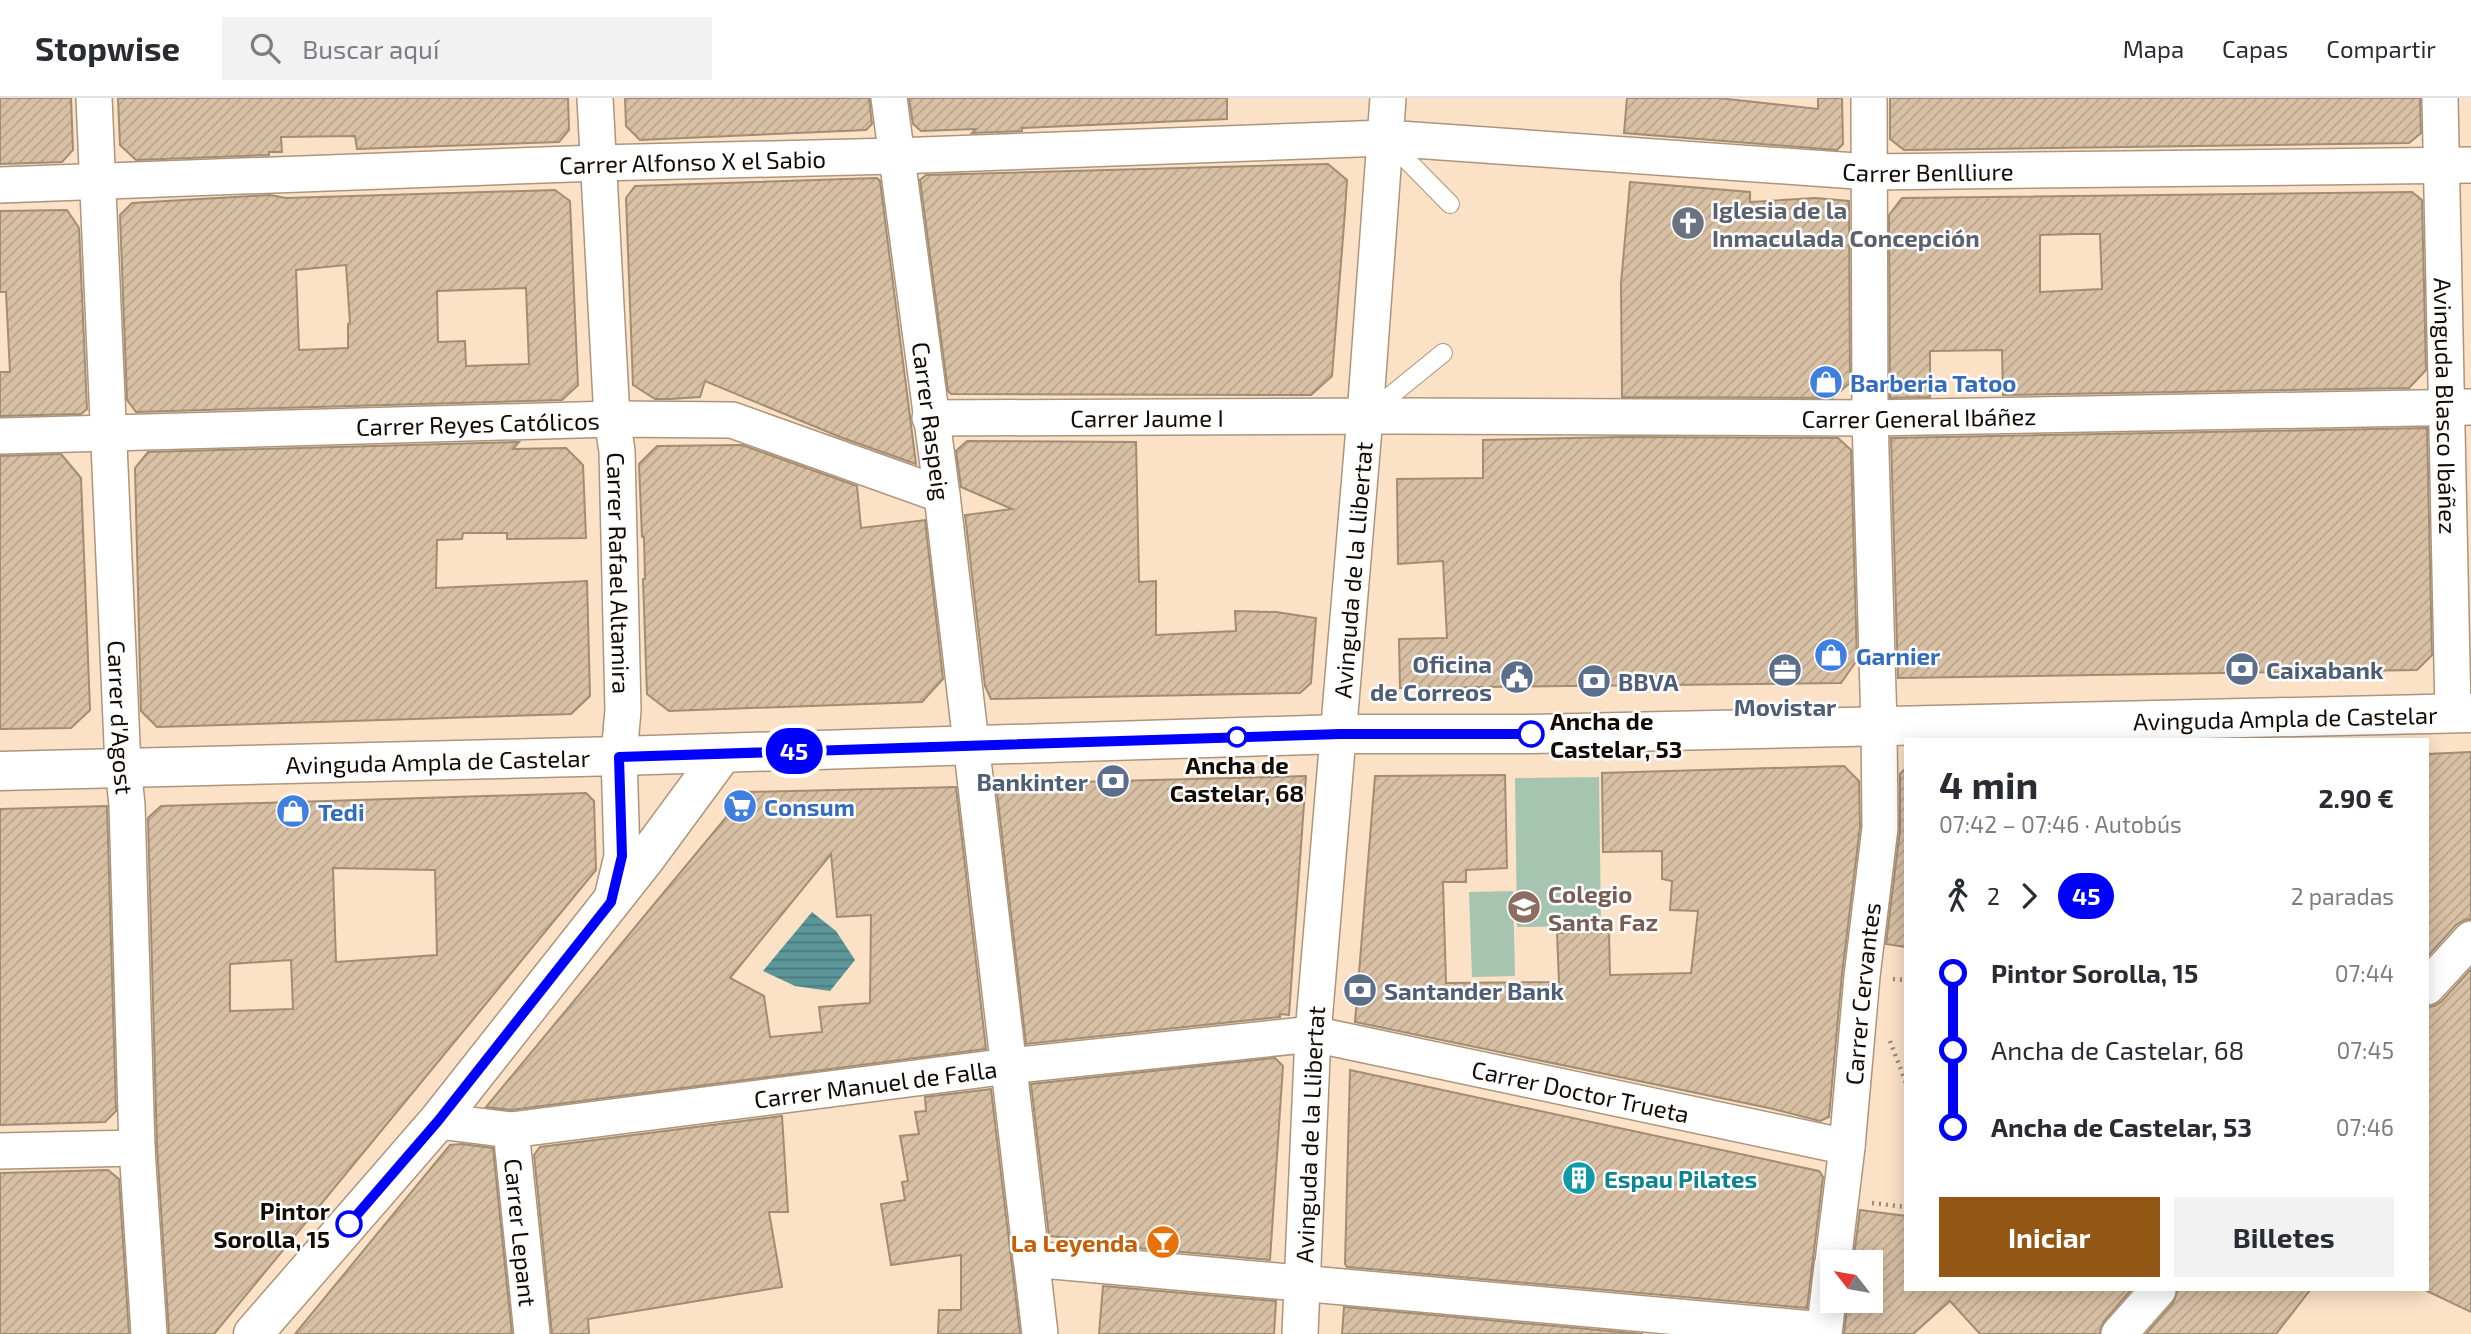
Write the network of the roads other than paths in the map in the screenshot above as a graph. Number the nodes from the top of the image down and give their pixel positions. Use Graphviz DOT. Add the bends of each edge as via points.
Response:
graph roads {
  1 [pos="94,98"];
  2 [pos="595,98"];
  3 [pos="889,98"];
  4 [pos="1388,98"];
  5 [pos="1869,98"];
  6 [pos="2440,98"];
  7 [pos="1385,138"];
  8 [pos="895,156"];
  9 [pos="598,163"];
  10 [pos="2456,166"];
  11 [pos="1870,172"];
  12 [pos="98,181"];
  13 [pos="0,184"];
  14 [pos="1450,204"];
  15 [pos="1443,353"];
  16 [pos="2460,408"];
  17 [pos="1365,416"];
  18 [pos="930,418"];
  19 [pos="1870,418"];
  20 [pos="612,419"];
  21 [pos="110,432"];
  22 [pos="0,436"];
  23 [pos="942,495"];
  24 [pos="2462,713"];
  25 [pos="1880,725"];
  26 [pos="1340,734"];
  27 [pos="972,744"];
  28 [pos="723,753"];
  29 [pos="619,757"];
  30 [pos="123,767"];
  31 [pos="0,771"];
  32 [pos="611,902"];
  33 [pos="2471,939"];
  34 [pos="2429,986"];
  35 [pos="1313,1034"];
  36 [pos="1009,1066"];
  37 [pos="438,1121"];
  38 [pos="510,1130"];
  39 [pos="1847,1147"];
  40 [pos="137,1148"];
  41 [pos="0,1151"];
  42 [pos="1835,1250"];
  43 [pos="1031,1259"];
  44 [pos="1303,1282"];
  45 [pos="2157,1291"];
  46 [pos="1827,1313"];
  47 [pos="1824,1332"];
  48 [pos="149,1334"];
  49 [pos="253,1334"];
  50 [pos="532,1334"];
  51 [pos="1040,1334"];
  52 [pos="1300,1334"];
  53 [pos="2119,1334"];
  1 -- 12 [label="street, Carrer d'Agost"];
  2 -- 9 [label="street, Carrer Rafael Altamira"];
  3 -- 8 [label="street, Carrer Raspeig"];
  4 -- 7 [label="street, Avinguda de la Llibertat"];
  5 -- 11 [label="street, Carrer Cervantes"];
  6 -- 10 [label="street, Avinguda Blasco Ibáñez"];
  7 -- 8 [label="street, Carrer Alfonso X el Sabio"];
  7 -- 11 [label="street, Carrer Benlliure"];
  7 -- 14 [label="lane"];
  7 -- 17 [label="street, Avinguda de la Llibertat"];
  8 -- 9 [label="street, Carrer Alfonso X el Sabio"];
  8 -- 18 [label="street, Carrer Raspeig"];
  9 -- 12 [label="street, Carrer Alfonso X el Sabio"];
  9 -- 20 [label="street, Carrer Rafael Altamira"];
  10 -- 11 [label="street, Carrer Benlliure"];
  10 -- 16 [label="street, Avinguda Blasco Ibáñez"];
  11 -- 19 [label="street, Carrer Cervantes"];
  12 -- 13 [label="street, Carrer Alfonso X el Sabio"];
  12 -- 21 [label="street, Carrer d'Agost"];
  15 -- 17 [label="lane"];
  16 -- 19 [label="street, Carrer General Ibáñez"];
  16 -- 24 [label="street, Avinguda Blasco Ibáñez"];
  17 -- 18 [label="street, Carrer Jaume I"];
  17 -- 19 [label="street, Carrer General Ibáñez"];
  17 -- 26 [label="street, Avinguda de la Llibertat"];
  18 -- 23 [label="street, Carrer Raspeig"];
  19 -- 25 [label="street, Carrer Cervantes"];
  20 -- 21 [label="street, Carrer Reyes Católicos"];
  20 -- 23 [label="street, Carrer Reyes Católicos" via="732,420"];
  20 -- 29 [label="street, Carrer Rafael Altamira" via="617,451 623,710"];
  21 -- 22 [label="street, Carrer Reyes Católicos"];
  21 -- 30 [label="street, Carrer d'Agost"];
  23 -- 27 [label="street, Carrer Raspeig"];
  24 -- 25 [label="main road, Avinguda Ampla de Castelar"];
  25 -- 26 [label="main road, Avinguda Ampla de Castelar"];
  25 -- 39 [label="street, Carrer Cervantes" via="1880,828"];
  26 -- 27 [label="main road, Avinguda Ampla de Castelar"];
  26 -- 35 [label="street, Avinguda de la Llibertat"];
  27 -- 28 [label="main road, Avinguda Ampla de Castelar"];
  27 -- 36 [label="street, Carrer Raspeig"];
  28 -- 29 [label="main road, Avinguda Ampla de Castelar"];
  28 -- 32 [label="main road"];
  29 -- 30 [label="main road, Avinguda Ampla de Castelar"];
  29 -- 32 [label="street, Carrer Rafael Altamira" via="622,856"];
  30 -- 31 [label="main road, Avinguda Ampla de Castelar"];
  30 -- 40 [label="street, Carrer d'Agost"];
  32 -- 37 [label="main road"];
  33 -- 34 [label="street"];
  35 -- 36 [label="street, Carrer Manuel de Falla"];
  35 -- 39 [label="street, Carrer Doctor Trueta"];
  35 -- 44 [label="street, Avinguda de la Llibertat"];
  36 -- 38 [label="street, Carrer Manuel de Falla"];
  36 -- 43 [label="street, Carrer Raspeig"];
  37 -- 38 [label="street, Carrer Manuel de Falla"];
  37 -- 49 [label="main road"];
  38 -- 50 [label="street, Carrer Lepant"];
  39 -- 42 [label="street, Carrer Cervantes"];
  40 -- 41 [label="street"];
  40 -- 48 [label="street, Carrer d'Agost"];
  43 -- 44 [label="street"];
  43 -- 51 [label="street, Carrer Raspeig"];
  44 -- 47 [label="street"];
  44 -- 52 [label="street, Avinguda de la Llibertat"];
  45 -- 53 [label="street"];
  46 -- 47 [label="street, Carrer Cervantes"];
}
